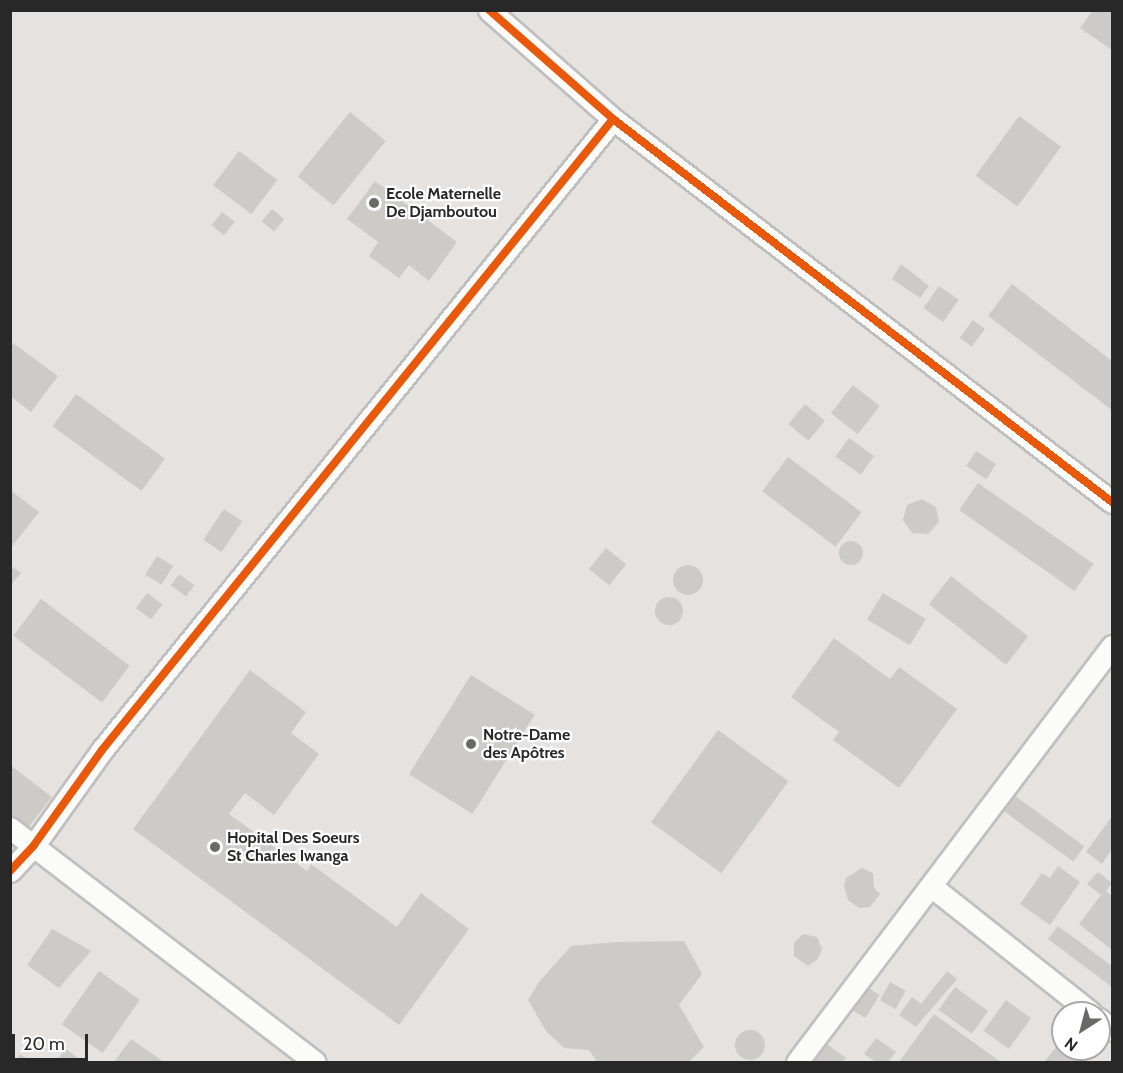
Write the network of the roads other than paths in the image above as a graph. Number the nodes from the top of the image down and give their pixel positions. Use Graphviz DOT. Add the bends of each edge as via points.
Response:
graph roads {
  1 [pos="489,10"];
  2 [pos="613,119"];
  3 [pos="1113,502"];
  4 [pos="1112,648"];
  5 [pos="10,828"];
  6 [pos="34,845"];
  7 [pos="10,871"];
  8 [pos="931,886"];
  9 [pos="1076,1001"];
  10 [pos="315,1062"];
  11 [pos="797,1062"];
  1 -- 2 [label="street"];
  2 -- 3 [label="street"];
  2 -- 6 [label="street" via="102,750"];
  4 -- 8 [label="street"];
  5 -- 6 [label="street"];
  6 -- 7 [label="street"];
  6 -- 10 [label="street"];
  8 -- 9 [label="street"];
  8 -- 11 [label="street"];
}
